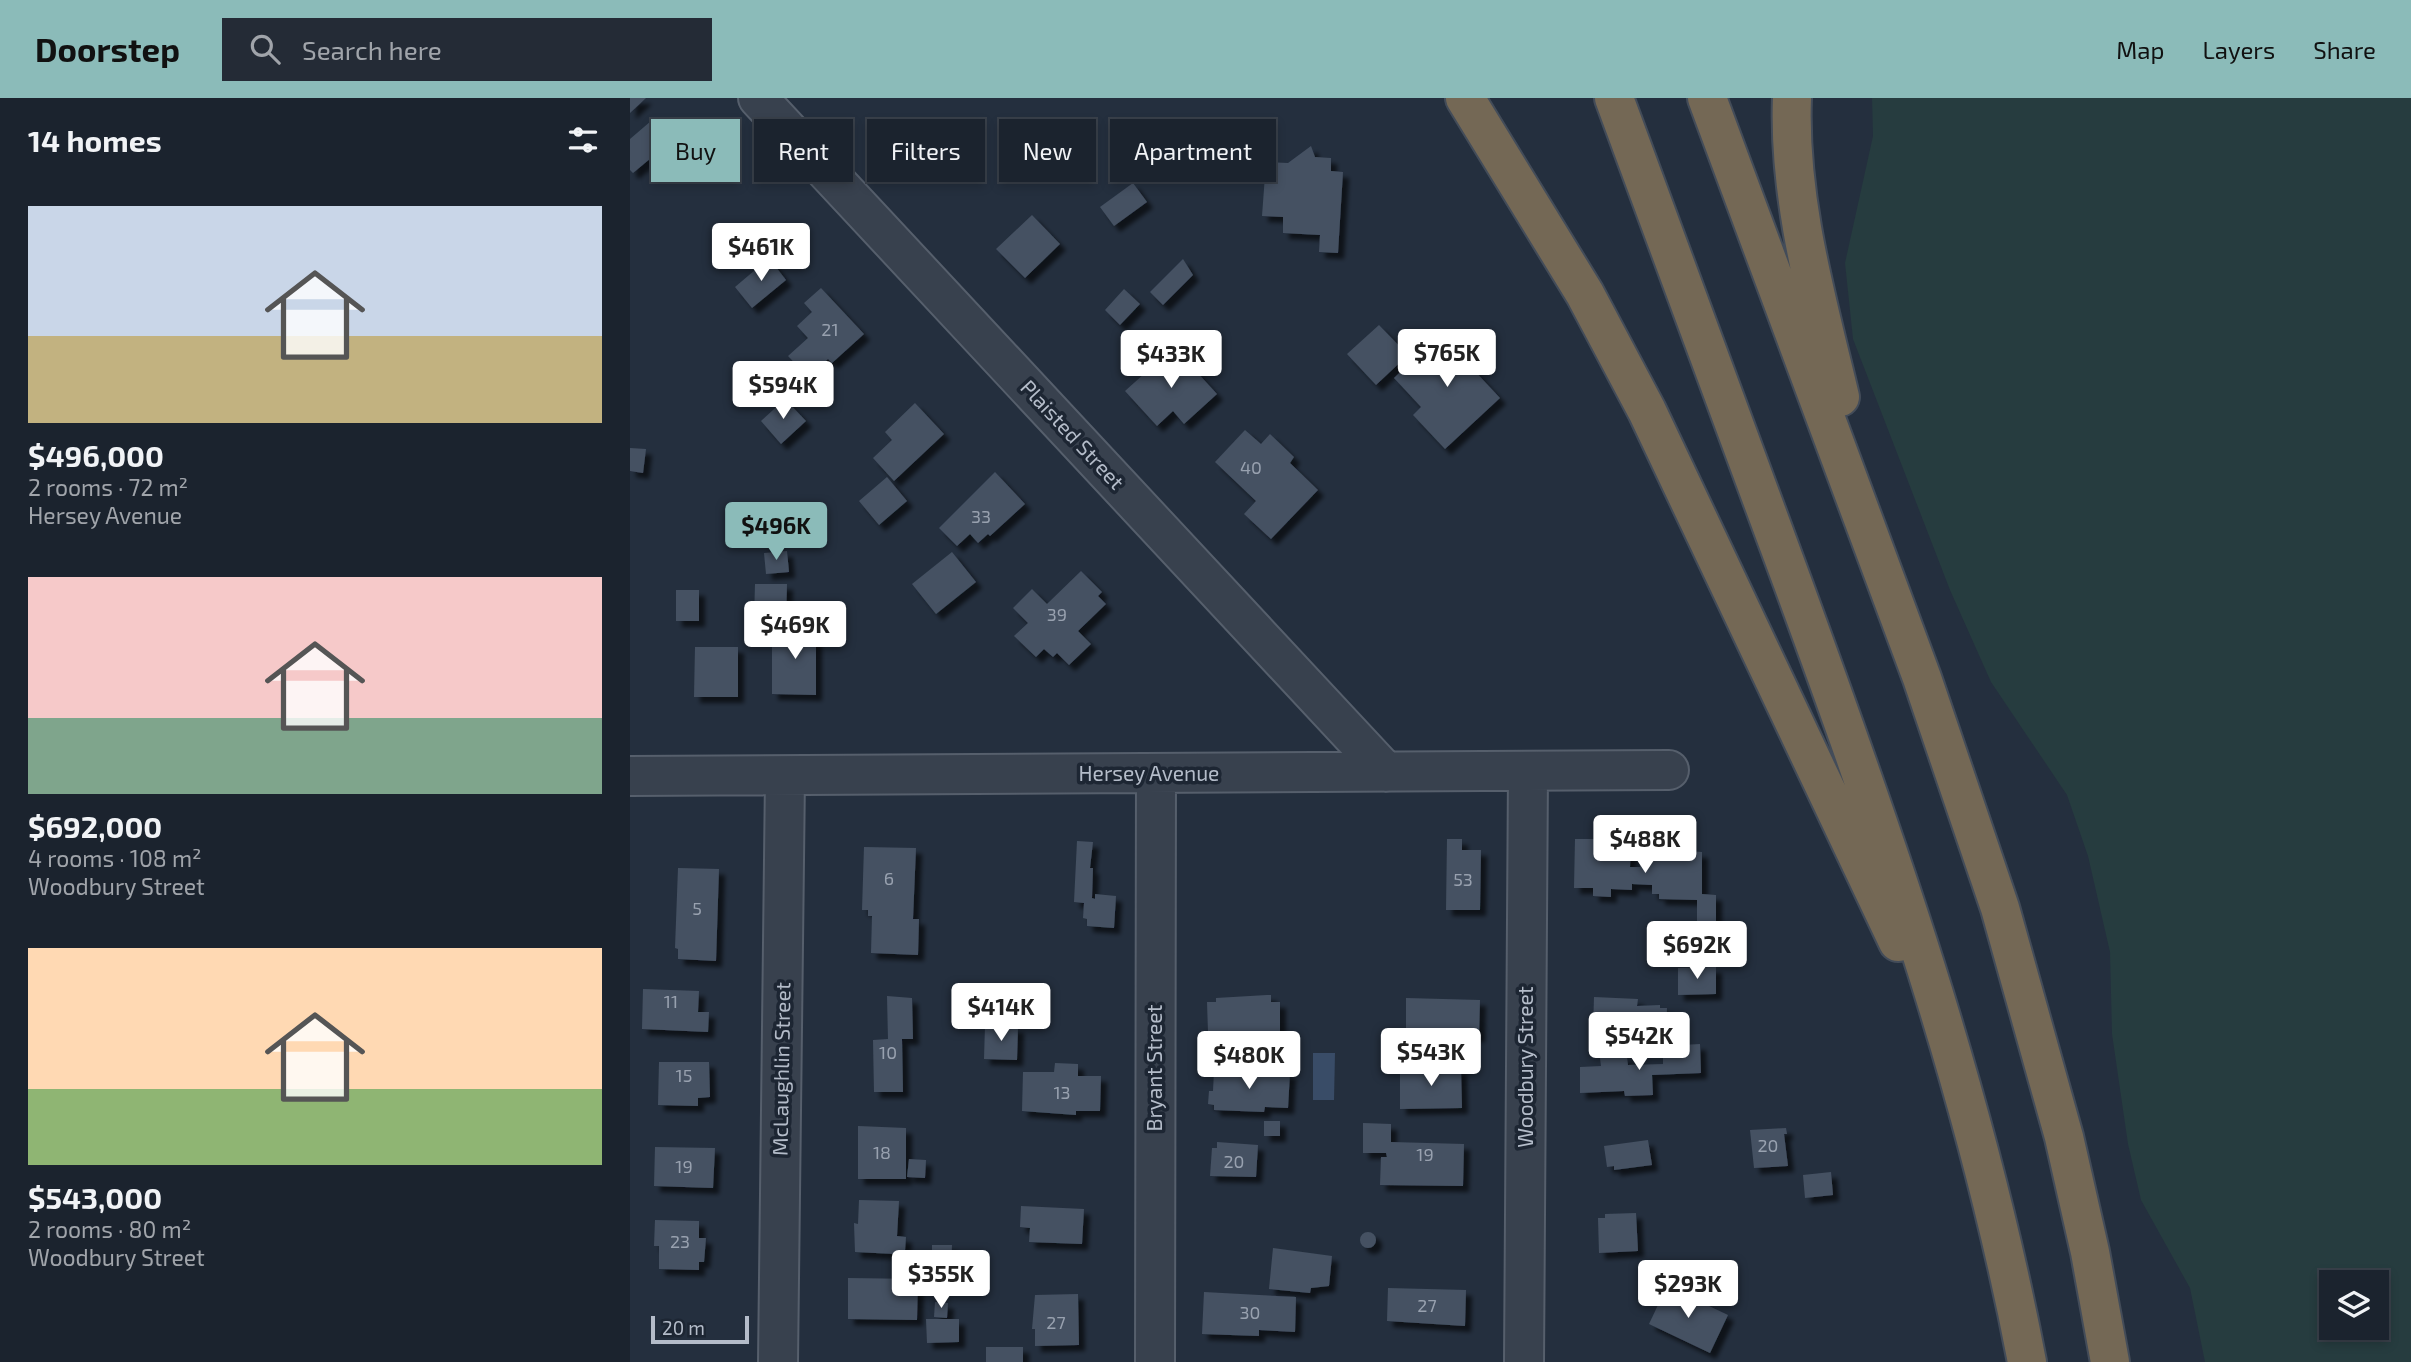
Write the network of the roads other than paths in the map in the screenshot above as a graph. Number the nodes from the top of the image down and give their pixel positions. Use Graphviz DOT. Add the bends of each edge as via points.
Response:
graph roads {
  1 [pos="758,98"];
  2 [pos="1465,98"];
  3 [pos="1614,98"];
  4 [pos="1707,98"];
  5 [pos="1792,98"];
  6 [pos="1882,569"];
  7 [pos="1669,770"];
  8 [pos="1386,772"];
  9 [pos="1528,772"];
  10 [pos="1156,774"];
  11 [pos="630,775"];
  12 [pos="785,776"];
  13 [pos="1959,1072"];
  14 [pos="778,1362"];
  15 [pos="1155,1362"];
  16 [pos="1524,1362"];
  17 [pos="2027,1362"];
  18 [pos="2110,1362"];
  1 -- 8 [label="street, Plaisted Street"];
  2 -- 13 [label="highway" via="1579,284 1647,411"];
  3 -- 13 [label="highway" via="1880,823"];
  4 -- 6 [label="highway"];
  5 -- 6 [label="highway" via="1796,180 1808,257"];
  6 -- 18 [label="highway" via="1962,794 2034,1021 2087,1239"];
  7 -- 9 [label="street, Hersey Avenue"];
  8 -- 9 [label="street, Hersey Avenue"];
  8 -- 10 [label="street, Hersey Avenue"];
  9 -- 16 [label="street, Woodbury Street"];
  10 -- 12 [label="street, Hersey Avenue"];
  10 -- 15 [label="street, Bryant Street"];
  11 -- 12 [label="street, Hersey Avenue"];
  12 -- 14 [label="street, McLaughlin Street"];
  13 -- 17 [label="highway" via="1991,1192"];
}
